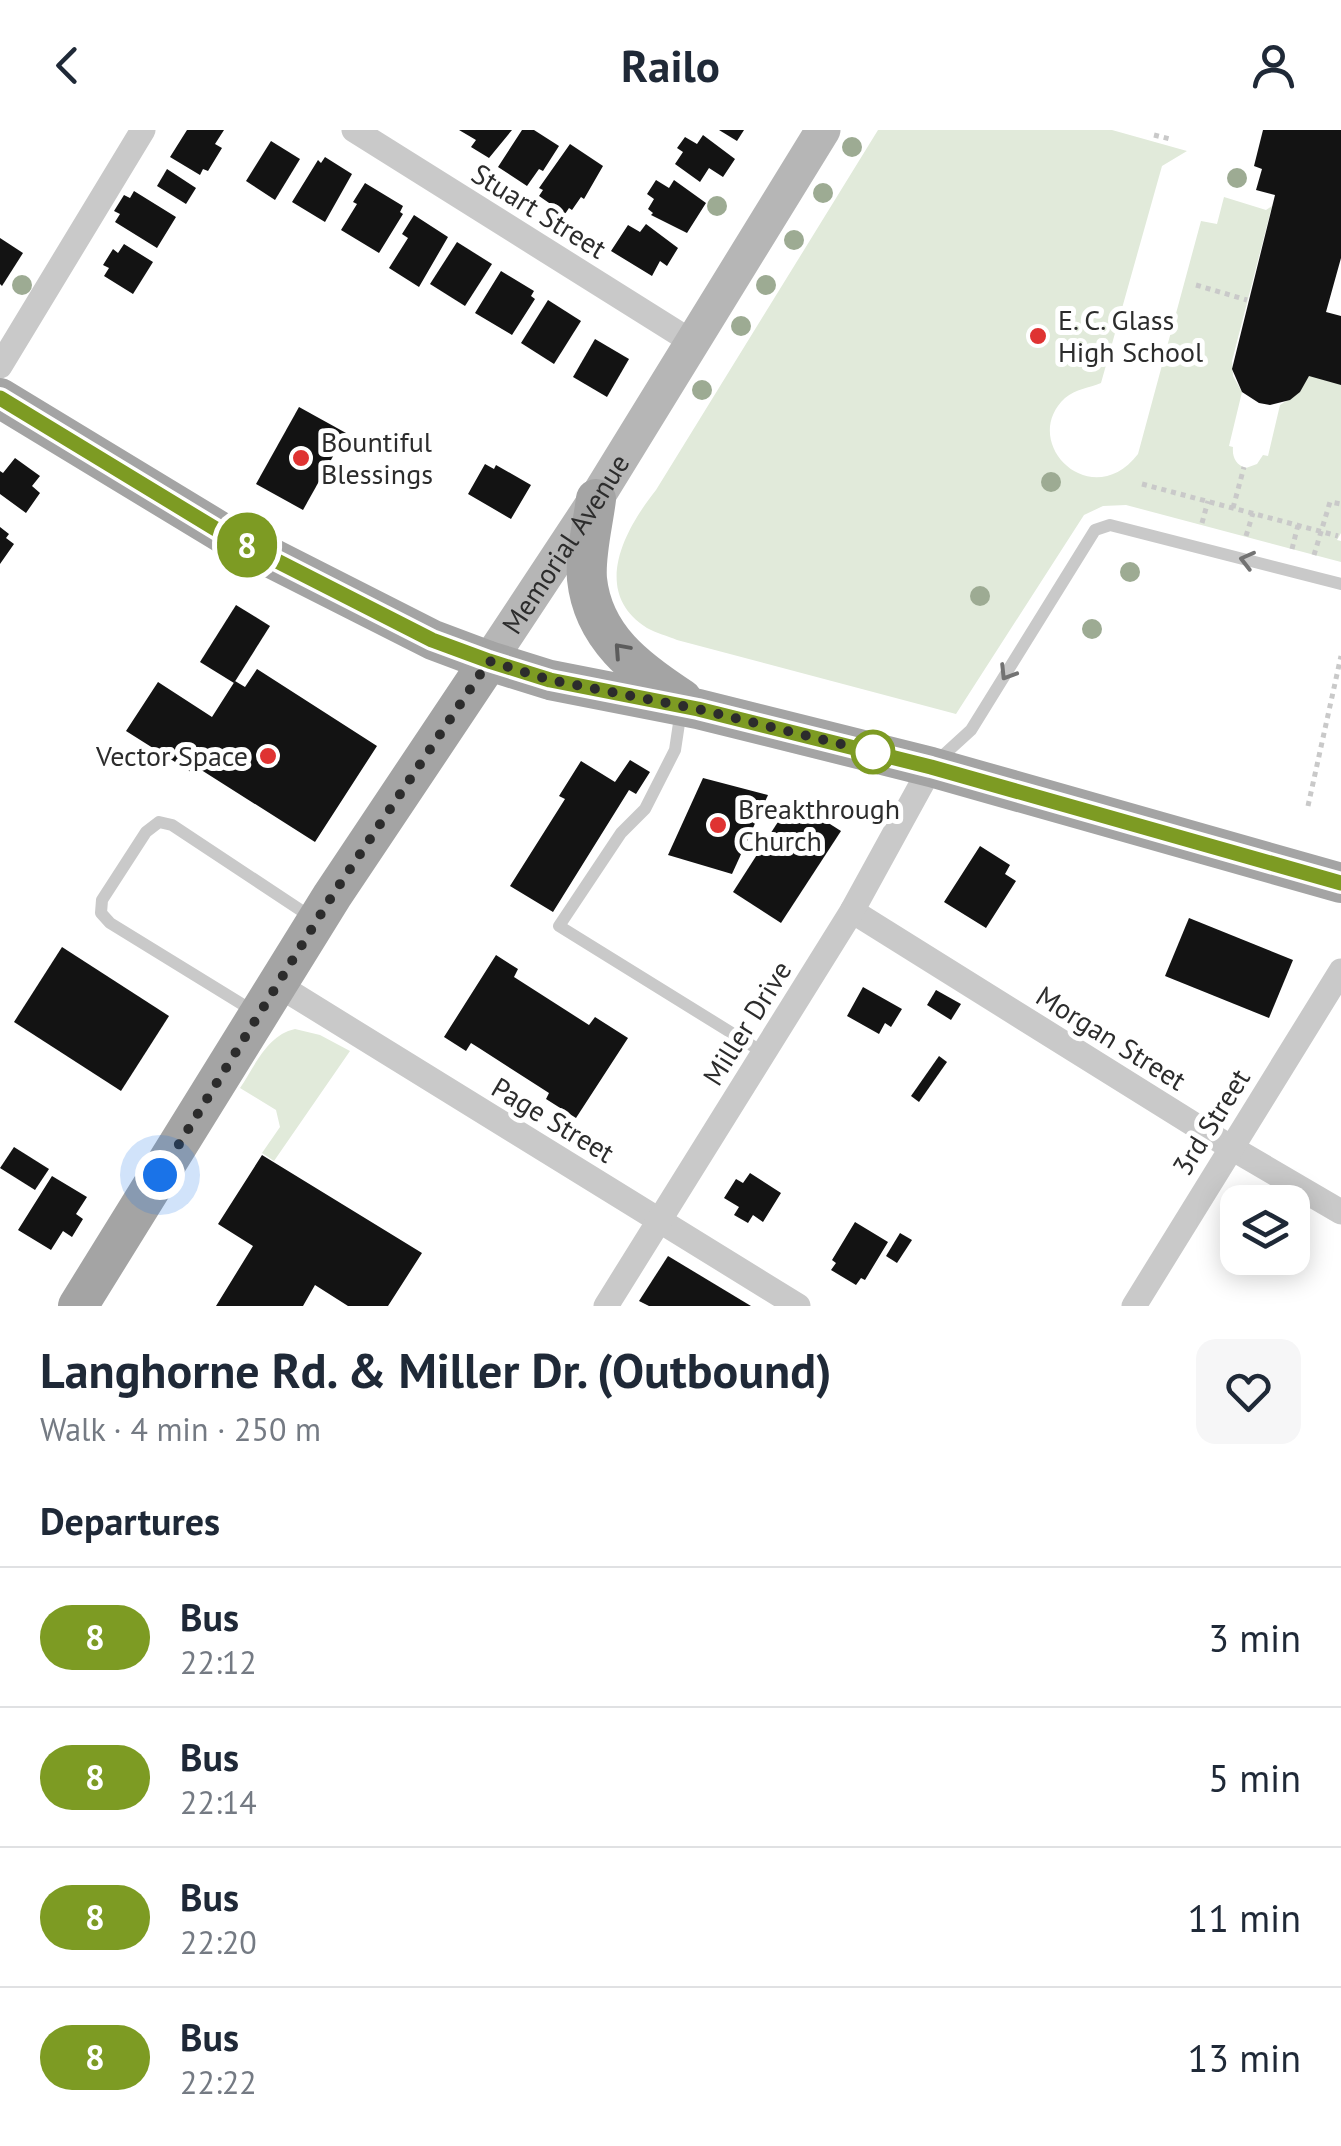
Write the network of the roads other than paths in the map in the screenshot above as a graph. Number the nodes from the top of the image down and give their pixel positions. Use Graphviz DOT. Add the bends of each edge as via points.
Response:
graph roads {
  1 [pos="143,130"];
  2 [pos="354,130"];
  3 [pos="823,130"];
  4 [pos="692,342"];
  5 [pos="0,366"];
  6 [pos="0,398"];
  7 [pos="596,499"];
  8 [pos="1341,584"];
  9 [pos="489,661"];
  10 [pos="690,707"];
  11 [pos="931,767"];
  12 [pos="1341,883"];
  13 [pos="852,911"];
  14 [pos="317,921"];
  15 [pos="1341,971"];
  16 [pos="268,1000"];
  17 [pos="764,1054"];
  18 [pos="1230,1147"];
  19 [pos="1341,1212"];
  20 [pos="660,1220"];
  21 [pos="79,1306"];
  22 [pos="606,1306"];
  23 [pos="798,1306"];
  24 [pos="1134,1306"];
  1 -- 5 [label="street"];
  2 -- 4 [label="street, Stuart Street"];
  3 -- 4 [label="main road, Memorial Avenue"];
  4 -- 7 [label="main road, Memorial Avenue"];
  6 -- 9 [label="main road" via="224,534 432,640"];
  7 -- 9 [label="main road, Memorial Avenue"];
  10 -- 7 [label="main road, one-way" via="644,674 602,628 587,575"];
  8 -- 11 [label="lane, one-way" via="1110,524 1096,530 971,730"];
  9 -- 10 [label="main road"];
  9 -- 14 [label="main road, Memorial Avenue"];
  10 -- 11 [label="main road"];
  10 -- 17 [label="lane" via="645,809 621,833 559,926"];
  11 -- 12 [label="main road"];
  11 -- 13 [label="street, Miller Drive"];
  13 -- 17 [label="street, Miller Drive"];
  13 -- 18 [label="street, Morgan Street"];
  14 -- 16 [label="main road, Memorial Avenue"];
  14 -- 16 [label="lane" via="159,822 102,900 101,913 110,923"];
  15 -- 18 [label="street, 3rd Street"];
  16 -- 20 [label="street, Page Street"];
  16 -- 21 [label="main road, Memorial Avenue"];
  17 -- 20 [label="street, Miller Drive"];
  18 -- 19 [label="street, Morgan Street"];
  18 -- 24 [label="street, 3rd Street"];
  20 -- 22 [label="street, Miller Drive"];
  20 -- 23 [label="street, Page Street"];
}
